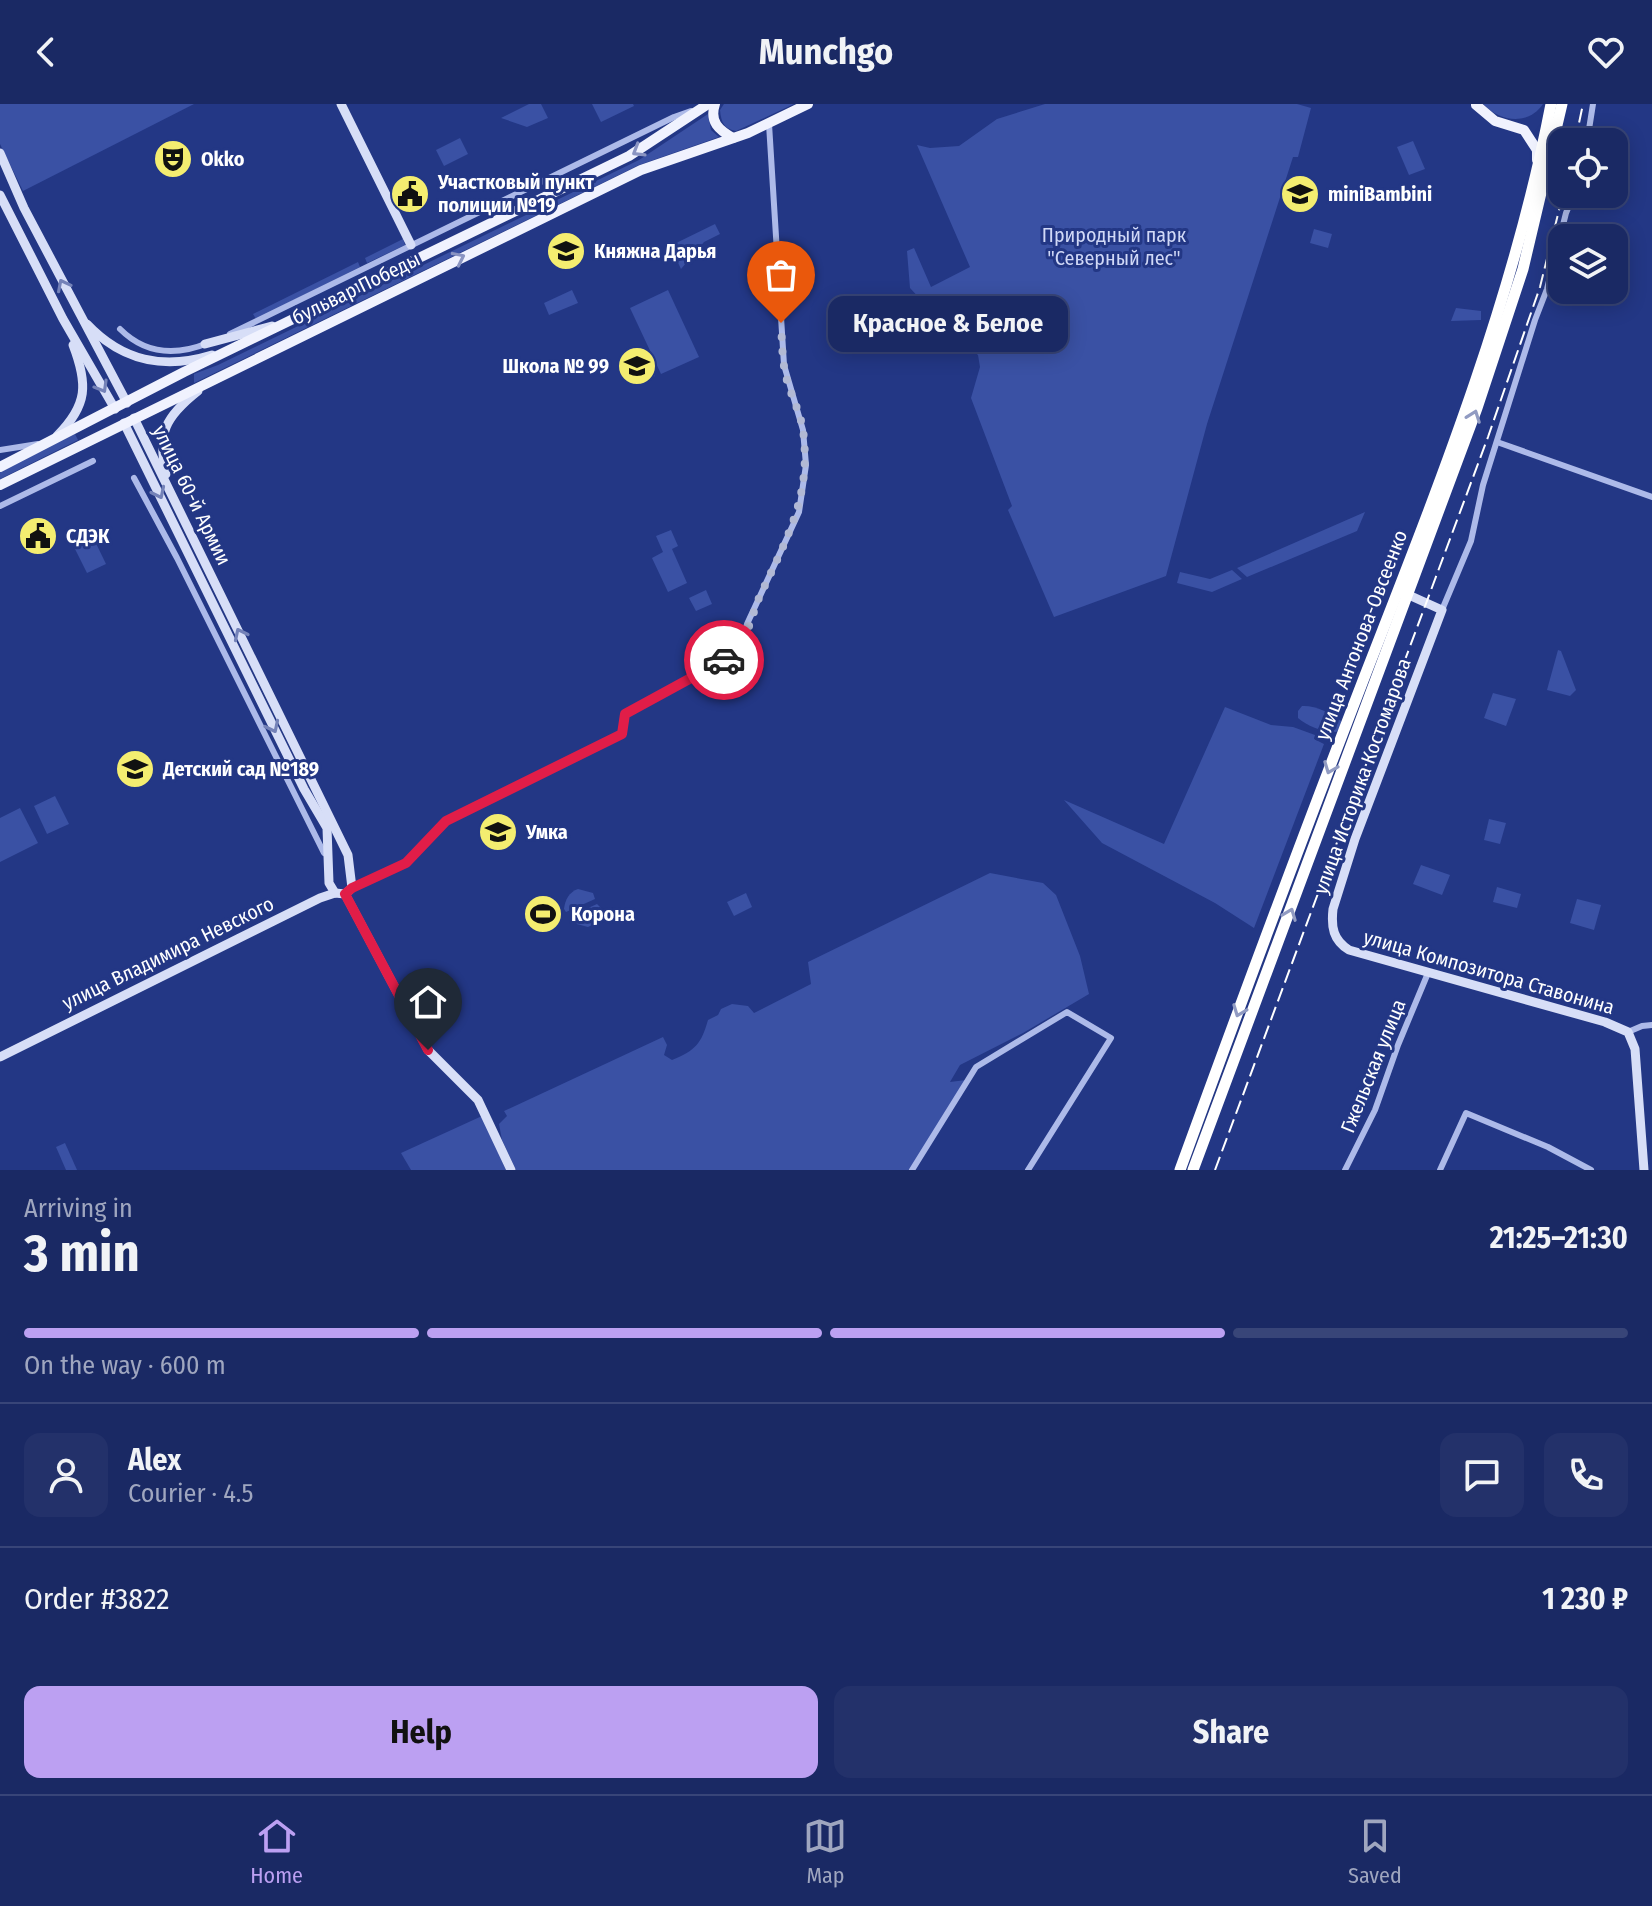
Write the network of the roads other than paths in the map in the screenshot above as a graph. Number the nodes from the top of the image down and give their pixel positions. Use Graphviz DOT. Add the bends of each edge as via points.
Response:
graph roads {
  1 [pos="341,104"];
  2 [pos="715,104"];
  3 [pos="808,104"];
  4 [pos="1475,104"];
  5 [pos="1551,104"];
  6 [pos="1562,104"];
  7 [pos="1593,104"];
  8 [pos="705,106"];
  9 [pos="769,124"];
  10 [pos="1550,128"];
  11 [pos="1552,128"];
  12 [pos="1589,128"];
  13 [pos="1526,130"];
  14 [pos="1548,134"];
  15 [pos="733,138"];
  16 [pos="1548,139"];
  17 [pos="1548,147"];
  18 [pos="0,153"];
  19 [pos="1538,166"];
  20 [pos="0,195"];
  21 [pos="1568,208"];
  22 [pos="411,245"];
  23 [pos="78,314"];
  24 [pos="63,319"];
  25 [pos="295,320"];
  26 [pos="120,329"];
  27 [pos="205,344"];
  28 [pos="242,346"];
  29 [pos="213,379"];
  30 [pos="127,403"];
  31 [pos="115,409"];
  32 [pos="129,421"];
  33 [pos="51,442"];
  34 [pos="1497,442"];
  35 [pos="0,450"];
  36 [pos="93,461"];
  37 [pos="0,467"];
  38 [pos="134,478"];
  39 [pos="0,485"];
  40 [pos="170,489"];
  41 [pos="1652,497"];
  42 [pos="0,506"];
  43 [pos="217,586"];
  44 [pos="207,592"];
  45 [pos="1403,592"];
  46 [pos="1442,610"];
  47 [pos="326,852"];
  48 [pos="348,855"];
  49 [pos="344,892"];
  50 [pos="1349,950"];
  51 [pos="1428,973"];
  52 [pos="1652,1025"];
  53 [pos="1624,1030"];
  54 [pos="0,1057"];
  55 [pos="1192,1163"];
  56 [pos="511,1170"];
  57 [pos="912,1170"];
  58 [pos="1028,1170"];
  59 [pos="1180,1170"];
  60 [pos="1345,1170"];
  61 [pos="1440,1170"];
  62 [pos="1591,1170"];
  63 [pos="1644,1170"];
  1 -- 22 [label="street"];
  2 -- 15 [label="main road" via="715,123"];
  3 -- 9 [label="main road, бульвар Победы"];
  4 -- 13 [label="main road" via="1495,121"];
  5 -- 10 [label="highway, улица Антонова-Овсеенко"];
  6 -- 11 [label="highway, улица Антонова-Овсеенко"];
  7 -- 12 [label="street"];
  8 -- 22 [label="street"];
  8 -- 25 [label="main road, бульвар Победы, one-way" via="629,156"];
  9 -- 15 [label="main road, бульвар Победы"];
  9 -- 49 [label="street, улица Владимира Невского" via="784,365 799,412 806,465 799,512 741,645 625,714 622,734 446,821 406,863"];
  13 -- 14 [label="main road"];
  13 -- 19 [label="main road" via="1537,150"];
  29 -- 15 [label="main road, бульвар Победы, one-way" via="641,170"];
  16 -- 19 [label="highway, улица Антонова-Овсеенко"];
  45 -- 17 [label="highway, улица Антонова-Овсеенко, one-way" via="1441,509 1506,324 1537,216"];
  23 -- 18 [label="street, улица 60-й Армии, one-way"];
  19 -- 45 [label="highway, улица Антонова-Овсеенко" via="1496,319"];
  20 -- 24 [label="street, улица 60-й Армии"];
  21 -- 34 [label="street, улица Историка Костомарова"];
  22 -- 27 [label="street"];
  23 -- 28 [label="street" via="117,350 152,362 191,360"];
  23 -- 30 [label="street, улица 60-й Армии"];
  24 -- 31 [label="street, улица 60-й Армии, one-way"];
  24 -- 33 [label="street" via="80,363 83,391 72,418"];
  25 -- 27 [label="street"];
  25 -- 28 [label="main road, бульвар Победы"];
  26 -- 27 [label="street" via="156,350 182,351"];
  28 -- 30 [label="main road, бульвар Победы"];
  29 -- 32 [label="main road, бульвар Победы"];
  29 -- 40 [label="street" via="172,414 165,428 161,449"];
  30 -- 31 [label="main road, бульвар Победы"];
  30 -- 32 [label="main road, улица 60-й Армии"];
  31 -- 32 [label="main road, улица 60-й Армии"];
  31 -- 33 [label="main road, бульвар Победы"];
  32 -- 39 [label="main road, бульвар Победы"];
  32 -- 40 [label="street, улица 60-й Армии"];
  32 -- 44 [label="street, улица 60-й Армии, one-way"];
  33 -- 35 [label="street"];
  33 -- 37 [label="main road, бульвар Победы"];
  34 -- 41 [label="street"];
  34 -- 46 [label="street, улица Историка Костомарова" via="1471,541"];
  36 -- 42 [label="street"];
  38 -- 47 [label="street"];
  40 -- 43 [label="street, улица 60-й Армии"];
  43 -- 44 [label="street"];
  48 -- 43 [label="street, улица 60-й Армии, one-way"];
  44 -- 47 [label="street, улица 60-й Армии, one-way" via="327,828"];
  45 -- 46 [label="street"];
  45 -- 55 [label="highway, улица Антонова-Овсеенко"];
  46 -- 50 [label="street, улица Историка Костомарова" via="1333,909 1335,937"];
  47 -- 48 [label="street" via="337,848"];
  47 -- 49 [label="street, улица 60-й Армии" via="329,883"];
  48 -- 49 [label="street"];
  49 -- 54 [label="street, улица Владимира Невского"];
  49 -- 56 [label="street, улица 60-й Армии" via="428,1050 478,1100"];
  50 -- 51 [label="street, улица Композитора Ставонина"];
  51 -- 53 [label="street, улица Композитора Ставонина"];
  51 -- 60 [label="street, Гжельская улица" via="1375,1110"];
  52 -- 53 [label="street, улица Композитора Ставонина"];
  53 -- 63 [label="street" via="1635,1049"];
  55 -- 59 [label="highway, улица Антонова-Овсеенко"];
  57 -- 58 [label="street" via="976,1067 1067,1012 1111,1038"];
  61 -- 62 [label="street" via="1466,1113"];
}
